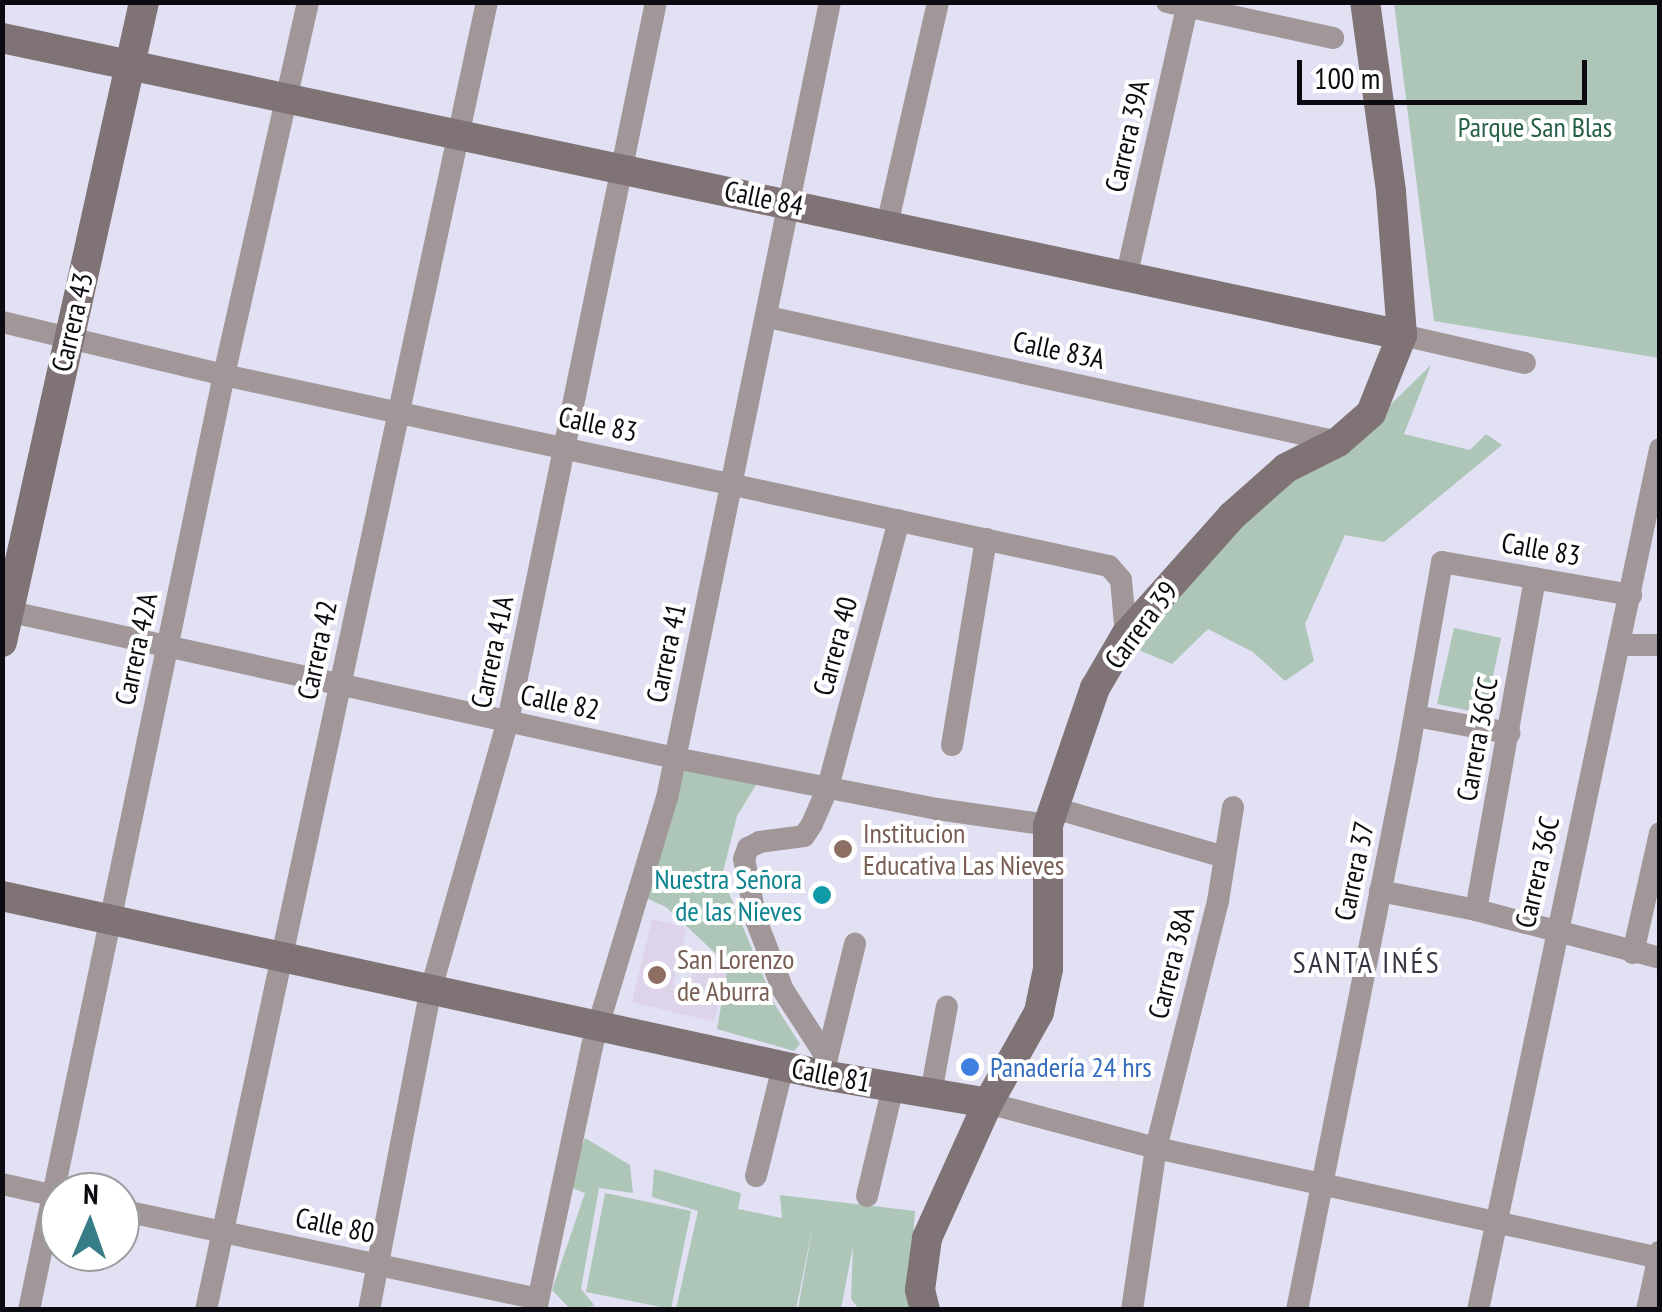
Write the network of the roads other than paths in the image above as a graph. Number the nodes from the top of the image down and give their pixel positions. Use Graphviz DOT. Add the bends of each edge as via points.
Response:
graph roads {
  1 [pos="144,2"];
  2 [pos="308,2"];
  3 [pos="487,2"];
  4 [pos="656,2"];
  5 [pos="830,2"];
  6 [pos="938,2"];
  7 [pos="1365,2"];
  8 [pos="1177,5"];
  9 [pos="2,38"];
  10 [pos="1334,38"];
  11 [pos="130,66"];
  12 [pos="286,98"];
  13 [pos="459,134"];
  14 [pos="622,168"];
  15 [pos="789,203"];
  16 [pos="887,225"];
  17 [pos="1126,278"];
  18 [pos="768,317"];
  19 [pos="2,322"];
  20 [pos="1402,336"];
  21 [pos="69,337"];
  22 [pos="1525,363"];
  23 [pos="224,375"];
  24 [pos="399,412"];
  25 [pos="1338,442"];
  26 [pos="564,448"];
  27 [pos="1660,448"];
  28 [pos="732,484"];
  29 [pos="900,520"];
  30 [pos="986,539"];
  31 [pos="1442,562"];
  32 [pos="1535,578"];
  33 [pos="1642,580"];
  34 [pos="6,611"];
  35 [pos="1126,635"];
  36 [pos="2,642"];
  37 [pos="1619,645"];
  38 [pos="1660,645"];
  39 [pos="168,647"];
  40 [pos="340,684"];
  41 [pos="1415,716"];
  42 [pos="508,721"];
  43 [pos="1509,733"];
  44 [pos="952,745"];
  45 [pos="675,758"];
  46 [pos="828,787"];
  47 [pos="1233,807"];
  48 [pos="1051,817"];
  49 [pos="1660,833"];
  50 [pos="1224,856"];
  51 [pos="1656,863"];
  52 [pos="1380,891"];
  53 [pos="2,896"];
  54 [pos="1476,910"];
  55 [pos="108,918"];
  56 [pos="1554,934"];
  57 [pos="855,944"];
  58 [pos="1633,953"];
  59 [pos="282,956"];
  60 [pos="1660,958"];
  61 [pos="431,989"];
  62 [pos="947,1006"];
  63 [pos="598,1026"];
  64 [pos="783,1066"];
  65 [pos="825,1067"];
  66 [pos="893,1087"];
  67 [pos="931,1093"];
  68 [pos="988,1103"];
  69 [pos="1156,1148"];
  70 [pos="61,1172"];
  71 [pos="756,1176"];
  72 [pos="2,1184"];
  73 [pos="1320,1184"];
  74 [pos="40,1192"];
  75 [pos="867,1196"];
  76 [pos="140,1214"];
  77 [pos="1496,1222"];
  78 [pos="223,1232"];
  79 [pos="1659,1256"];
  80 [pos="377,1264"];
  81 [pos="40,1265"];
  82 [pos="537,1304"];
  83 [pos="29,1310"];
  84 [pos="206,1310"];
  85 [pos="369,1310"];
  86 [pos="925,1310"];
  87 [pos="1132,1310"];
  88 [pos="1297,1310"];
  89 [pos="1478,1310"];
  90 [pos="1648,1310"];
  1 -- 11 [label="street, Carrera 43"];
  2 -- 12 [label="street, Carrera 42A"];
  3 -- 13 [label="street, Carrera 42"];
  4 -- 14 [label="street, Carrera 41A"];
  5 -- 15 [label="street, Carrera 41"];
  6 -- 16 [label="street"];
  7 -- 20 [label="street, Carrera 39" via="1391,191"];
  8 -- 10 [label="street"];
  8 -- 17 [label="street, Carrera 39A"];
  9 -- 11 [label="street, Calle 84"];
  11 -- 12 [label="street, Calle 84"];
  11 -- 21 [label="street, Carrera 43"];
  12 -- 13 [label="street, Calle 84"];
  12 -- 23 [label="street, Carrera 42A"];
  13 -- 14 [label="street, Calle 84"];
  13 -- 24 [label="street, Carrera 42"];
  14 -- 15 [label="street, Calle 84"];
  14 -- 26 [label="street, Carrera 41A"];
  15 -- 16 [label="street, Calle 84"];
  15 -- 18 [label="street, Carrera 41"];
  16 -- 17 [label="street, Calle 84"];
  17 -- 20 [label="street, Calle 84"];
  18 -- 25 [label="street, Calle 83A"];
  18 -- 28 [label="street, Carrera 41"];
  19 -- 21 [label="street, Calle 83"];
  20 -- 22 [label="street, Calle 84"];
  20 -- 25 [label="street, Carrera 39" via="1371,412"];
  21 -- 23 [label="street, Calle 83"];
  21 -- 34 [label="street, Carrera 43"];
  23 -- 24 [label="street, Calle 83"];
  23 -- 39 [label="street, Carrera 42A"];
  24 -- 26 [label="street, Calle 83"];
  24 -- 40 [label="street, Carrera 42"];
  25 -- 35 [label="street, Carrera 39" via="1286,468 1232,516"];
  26 -- 28 [label="street, Calle 83"];
  26 -- 42 [label="street, Carrera 41A"];
  27 -- 33 [label="street, Carrera 36C"];
  28 -- 29 [label="street, Calle 83"];
  28 -- 45 [label="street, Carrera 41"];
  29 -- 30 [label="street, Calle 83"];
  29 -- 46 [label="street, Carrera 40"];
  30 -- 35 [label="street, Calle 83" via="1109,566 1122,580"];
  30 -- 44 [label="street"];
  31 -- 32 [label="street, Calle 83"];
  31 -- 41 [label="street, Carrera 37"];
  32 -- 33 [label="street, Calle 83"];
  32 -- 43 [label="street, Carrera 36CC"];
  33 -- 37 [label="street, Carrera 36C"];
  34 -- 36 [label="street, Carrera 43"];
  34 -- 39 [label="street, Calle 82"];
  35 -- 48 [label="street, Carrera 39" via="1095,688"];
  37 -- 38 [label="street"];
  37 -- 56 [label="street, Carrera 36C"];
  39 -- 40 [label="street, Calle 82"];
  39 -- 55 [label="street, Carrera 42A"];
  40 -- 42 [label="street, Calle 82"];
  40 -- 59 [label="street, Carrera 42"];
  41 -- 43 [label="street"];
  41 -- 52 [label="street, Carrera 37"];
  42 -- 45 [label="street, Calle 82"];
  42 -- 61 [label="street, Carrera 41A"];
  43 -- 54 [label="street, Carrera 36CC"];
  45 -- 46 [label="street, Calle 82"];
  45 -- 63 [label="street, Carrera 41"];
  46 -- 48 [label="street, Calle 82"];
  46 -- 65 [label="street, Carrera 40" via="804,836 760,842 744,859 756,920"];
  47 -- 50 [label="street, Carrera 38A"];
  48 -- 50 [label="street, Calle 82"];
  48 -- 68 [label="street, Carrera 39" via="1044,994"];
  49 -- 51 [label="street"];
  50 -- 69 [label="street, Carrera 38A"];
  51 -- 58 [label="street"];
  52 -- 54 [label="street"];
  52 -- 73 [label="street, Carrera 37"];
  53 -- 55 [label="street, Calle 81"];
  54 -- 56 [label="street"];
  55 -- 59 [label="street, Calle 81"];
  55 -- 70 [label="street, Carrera 42A"];
  56 -- 58 [label="street"];
  56 -- 77 [label="street, Carrera 36C"];
  57 -- 65 [label="street"];
  58 -- 60 [label="street"];
  59 -- 61 [label="street, Calle 81"];
  59 -- 78 [label="street, Carrera 42"];
  61 -- 63 [label="street, Calle 81"];
  61 -- 80 [label="street, Carrera 41A"];
  62 -- 67 [label="street"];
  63 -- 64 [label="street, Calle 81"];
  63 -- 82 [label="street, Carrera 41"];
  64 -- 65 [label="street, Calle 81"];
  64 -- 71 [label="street"];
  65 -- 66 [label="street, Calle 81"];
  66 -- 67 [label="street, Calle 81"];
  66 -- 75 [label="street"];
  67 -- 68 [label="street, Calle 81"];
  68 -- 69 [label="street, Calle 81"];
  68 -- 86 [label="street, Carrera 39" via="927,1238 920,1280"];
  69 -- 73 [label="street, Calle 81"];
  69 -- 87 [label="street, Carrera 38A"];
  72 -- 74 [label="street"];
  73 -- 77 [label="street, Calle 81"];
  73 -- 88 [label="street, Carrera 37"];
  76 -- 78 [label="street, Calle 80"];
  77 -- 79 [label="street, Calle 81"];
  77 -- 89 [label="street, Carrera 36C"];
  78 -- 80 [label="street, Calle 80"];
  78 -- 84 [label="street, Carrera 42"];
  79 -- 90 [label="street"];
  80 -- 82 [label="street, Calle 80"];
  80 -- 85 [label="street, Carrera 41A"];
  81 -- 83 [label="street, Carrera 42A"];
}
